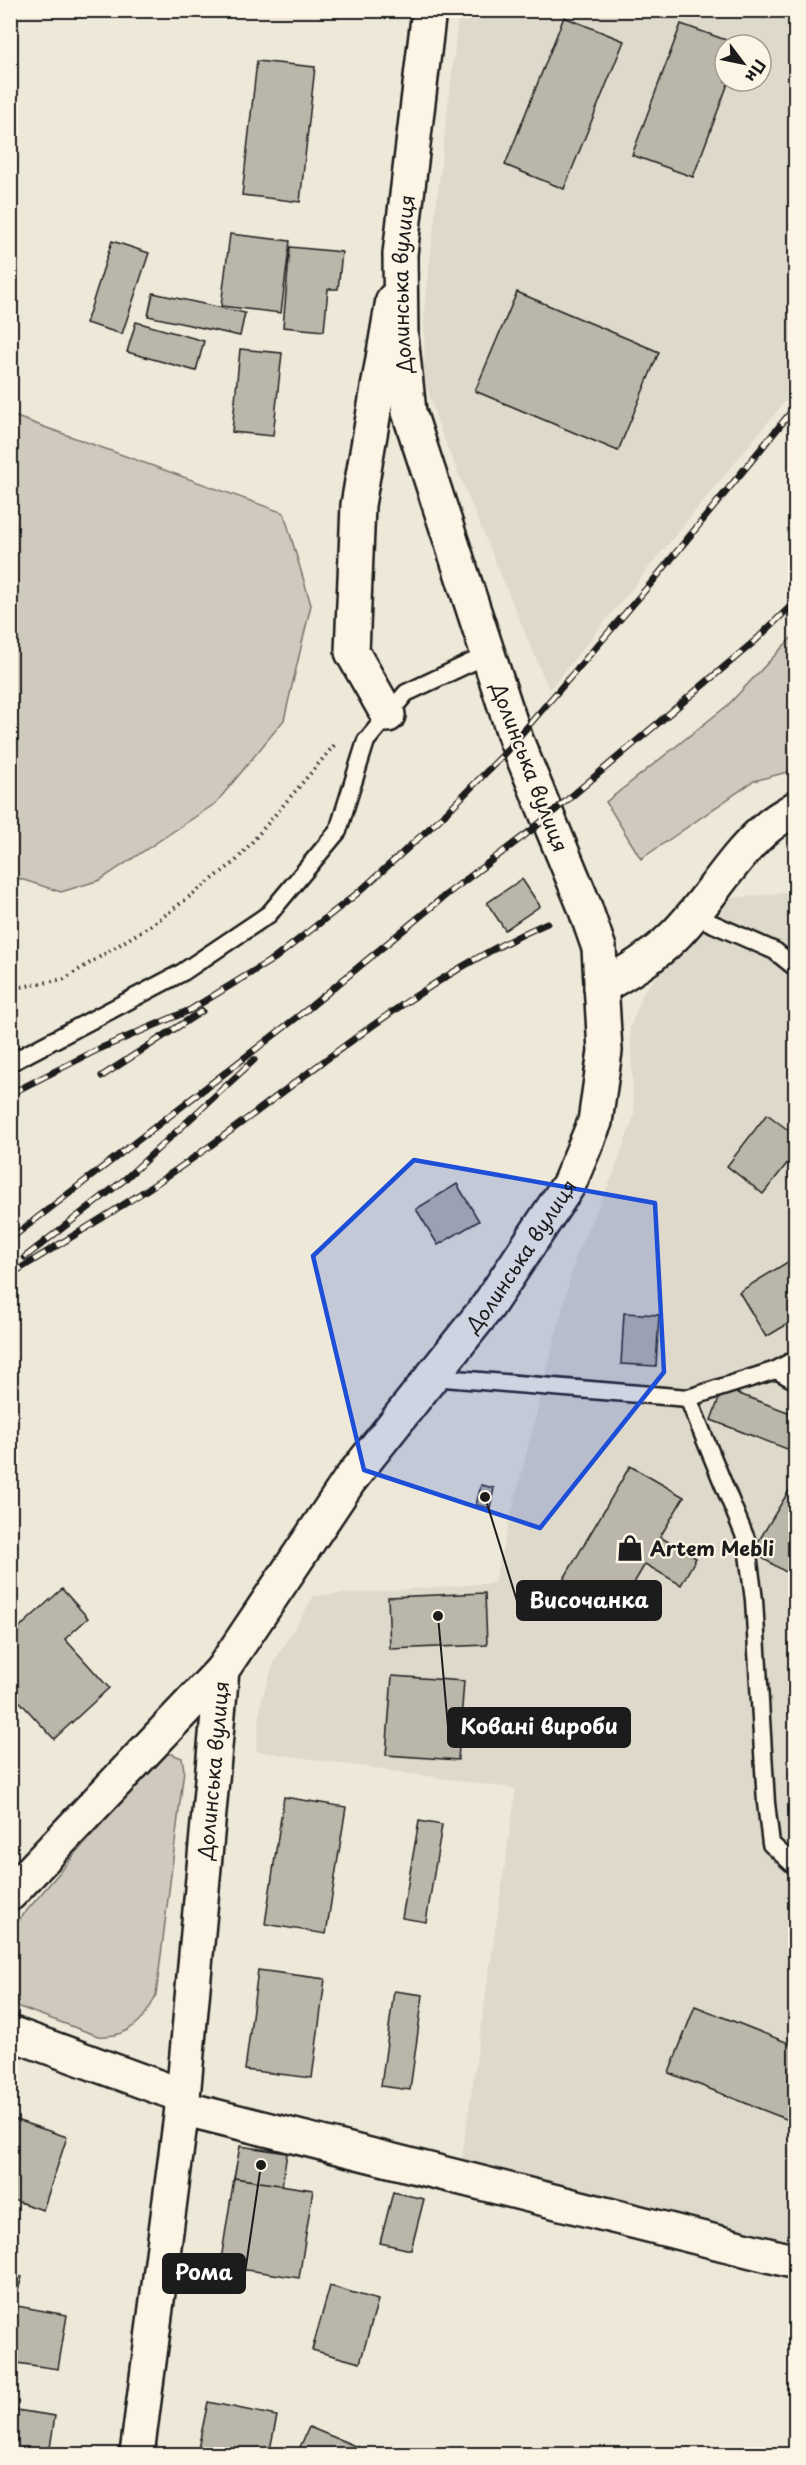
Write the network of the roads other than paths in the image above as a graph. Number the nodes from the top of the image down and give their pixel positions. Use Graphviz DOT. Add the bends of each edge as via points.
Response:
graph roads {
  1 [pos="429,10"];
  2 [pos="400,254"];
  3 [pos="489,654"];
  4 [pos="388,715"];
  5 [pos="795,808"];
  6 [pos="693,915"];
  7 [pos="795,968"];
  8 [pos="601,987"];
  9 [pos="10,1063"];
  10 [pos="795,1359"];
  11 [pos="776,1370"];
  12 [pos="432,1377"];
  13 [pos="795,1381"];
  14 [pos="688,1398"];
  15 [pos="222,1670"];
  16 [pos="795,1867"];
  17 [pos="10,1894"];
  18 [pos="10,2033"];
  19 [pos="183,2102"];
  20 [pos="795,2262"];
  21 [pos="137,2454"];
  1 -- 2 [label="main road, Долинська вулиця"];
  2 -- 3 [label="main road, Долинська вулиця" via="401,336 410,412"];
  2 -- 4 [label="main road" via="358,505 352,652"];
  3 -- 4 [label="lane" via="406,693"];
  3 -- 8 [label="main road, Долинська вулиця" via="516,740 599,948"];
  4 -- 9 [label="lane" via="366,741 338,831 269,914 183,972"];
  5 -- 6 [label="main road" via="747,848"];
  6 -- 7 [label="lane" via="775,951"];
  6 -- 8 [label="main road" via="651,958"];
  8 -- 12 [label="main road, Долинська вулиця" via="605,1051 595,1122 569,1184 488,1306"];
  10 -- 11 [label="lane"];
  11 -- 13 [label="lane"];
  11 -- 14 [label="lane"];
  12 -- 14 [label="lane"];
  12 -- 15 [label="main road, Долинська вулиця" via="349,1481"];
  14 -- 16 [label="lane" via="746,1539 771,1844"];
  15 -- 17 [label="main road"];
  15 -- 19 [label="main road, Долинська вулиця"];
  18 -- 19 [label="main road"];
  19 -- 20 [label="main road"];
  19 -- 21 [label="main road, Долинська вулиця"];
}
